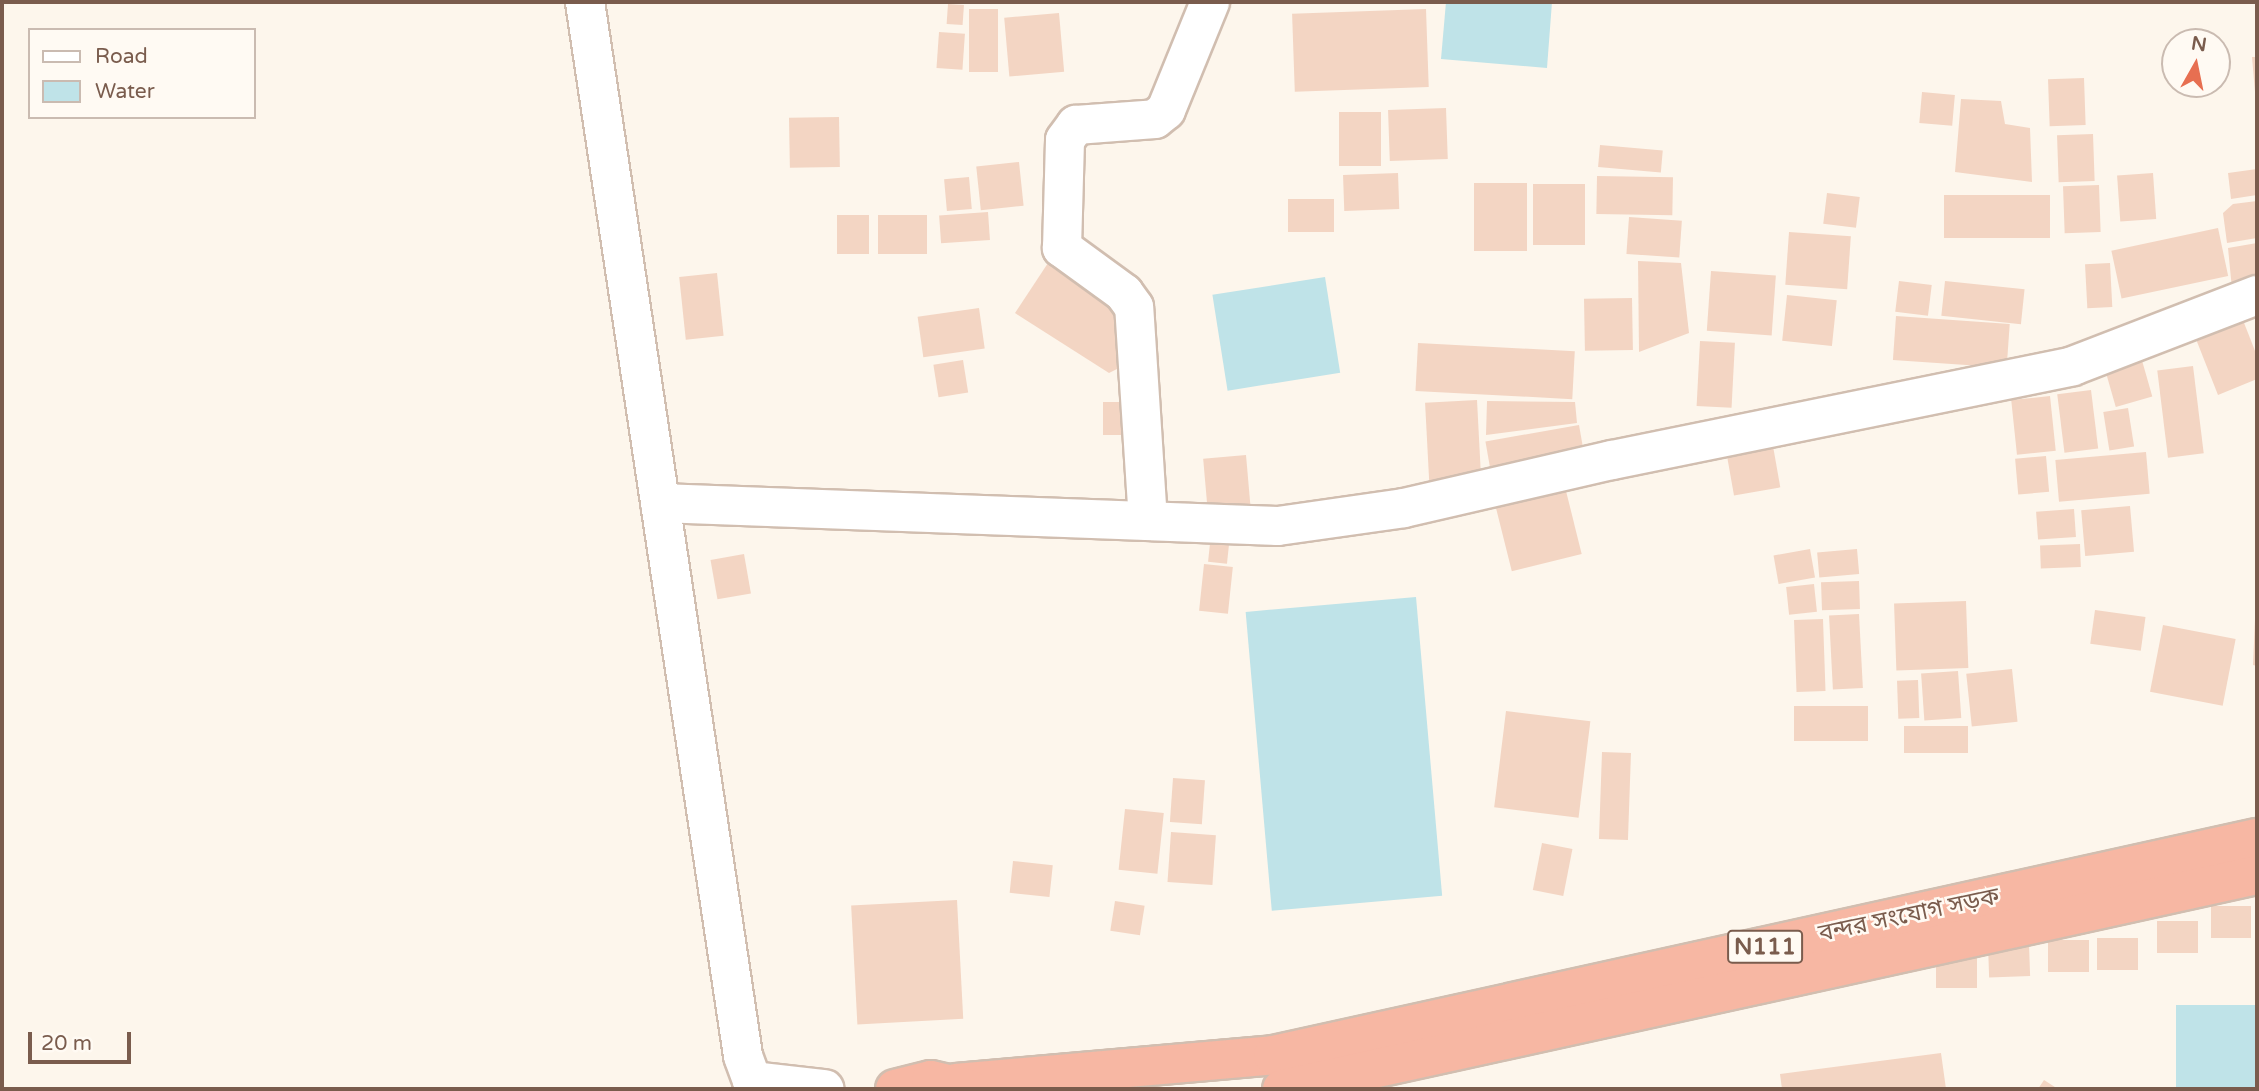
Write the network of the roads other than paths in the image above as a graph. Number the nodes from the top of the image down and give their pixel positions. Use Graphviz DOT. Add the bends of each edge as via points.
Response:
graph roads {
  1 [pos="585,2"];
  2 [pos="1210,2"];
  3 [pos="2257,295"];
  4 [pos="660,503"];
  5 [pos="1147,521"];
  6 [pos="2257,838"];
  7 [pos="2257,875"];
  8 [pos="1278,1072"];
  9 [pos="753,1085"];
  10 [pos="963,1086"];
  11 [pos="825,1089"];
  12 [pos="895,1089"];
  1 -- 4 [label="street"];
  2 -- 5 [label="street" via="1166,110 1155,119 1076,125 1065,140 1062,248 1124,293 1134,307"];
  3 -- 5 [label="street" via="2073,366 1612,460 1404,508 1278,526"];
  4 -- 5 [label="street"];
  4 -- 9 [label="street" via="743,1056"];
  6 -- 8 [label="highway, বন্দর সংযোগ সড়ক / N111"];
  7 -- 8 [label="highway, বন্দর সংযোগ সড়ক / N111"];
  8 -- 10 [label="highway, N111"];
  9 -- 11 [label="street"];
  10 -- 12 [label="highway, N111" via="931,1080"];
}
